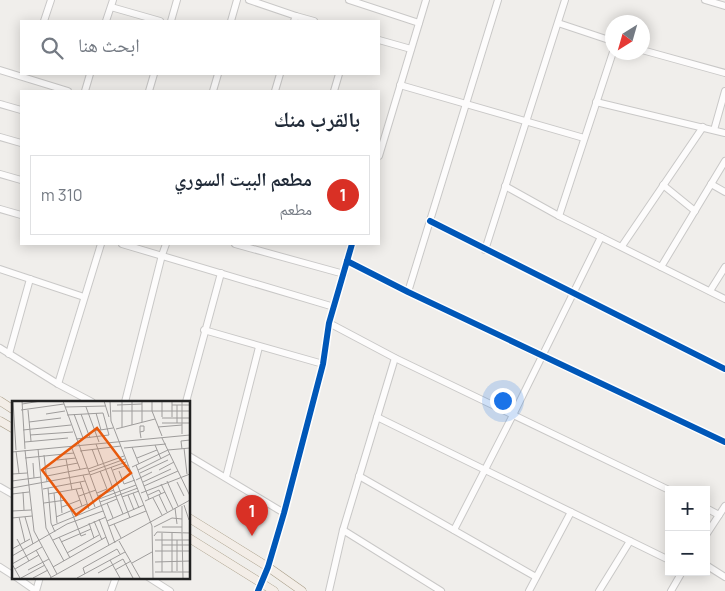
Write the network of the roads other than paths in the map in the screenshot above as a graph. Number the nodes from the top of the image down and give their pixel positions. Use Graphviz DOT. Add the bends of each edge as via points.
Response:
graph roads {
  1 [pos="51,0"];
  2 [pos="177,0"];
  3 [pos="237,0"];
  4 [pos="249,0"];
  5 [pos="349,0"];
  6 [pos="426,0"];
  7 [pos="498,0"];
  8 [pos="565,0"];
  9 [pos="705,0"];
  10 [pos="112,3"];
  11 [pos="725,6"];
  12 [pos="295,19"];
  13 [pos="44,20"];
  14 [pos="106,20"];
  15 [pos="157,20"];
  16 [pos="171,20"];
  17 [pos="231,20"];
  18 [pos="419,22"];
  19 [pos="558,23"];
  20 [pos="605,39"];
  21 [pos="380,40"];
  22 [pos="411,49"];
  23 [pos="650,52"];
  24 [pos="610,60"];
  25 [pos="0,70"];
  26 [pos="20,74"];
  27 [pos="725,74"];
  28 [pos="90,75"];
  29 [pos="154,75"];
  30 [pos="218,75"];
  31 [pos="280,75"];
  32 [pos="339,75"];
  33 [pos="27,76"];
  34 [pos="400,85"];
  35 [pos="65,90"];
  36 [pos="85,90"];
  37 [pos="149,90"];
  38 [pos="213,90"];
  39 [pos="275,90"];
  40 [pos="334,90"];
  41 [pos="725,91"];
  42 [pos="596,102"];
  43 [pos="467,103"];
  44 [pos="0,104"];
  45 [pos="20,110"];
  46 [pos="526,121"];
  47 [pos="703,127"];
  48 [pos="714,130"];
  49 [pos="725,133"];
  50 [pos="0,137"];
  51 [pos="584,138"];
  52 [pos="20,143"];
  53 [pos="380,153"];
  54 [pos="725,161"];
  55 [pos="0,174"];
  56 [pos="20,180"];
  57 [pos="711,184"];
  58 [pos="663,185"];
  59 [pos="505,186"];
  60 [pos="725,192"];
  61 [pos="0,209"];
  62 [pos="695,211"];
  63 [pos="20,215"];
  64 [pos="559,216"];
  65 [pos="430,221"];
  66 [pos="601,237"];
  67 [pos="101,245"];
  68 [pos="126,245"];
  69 [pos="166,245"];
  70 [pos="239,245"];
  71 [pos="352,245"];
  72 [pos="622,246"];
  73 [pos="485,250"];
  74 [pos="162,255"];
  75 [pos="348,261"];
  76 [pos="661,267"];
  77 [pos="725,267"];
  78 [pos="0,269"];
  79 [pos="221,273"];
  80 [pos="344,274"];
  81 [pos="30,279"];
  82 [pos="710,291"];
  83 [pos="408,292"];
  84 [pos="574,294"];
  85 [pos="84,298"];
  86 [pos="725,299"];
  87 [pos="334,307"];
  88 [pos="329,323"];
  89 [pos="204,330"];
  90 [pos="260,347"];
  91 [pos="0,348"];
  92 [pos="10,354"];
  93 [pos="542,355"];
  94 [pos="395,358"];
  95 [pos="323,364"];
  96 [pos="725,369"];
  97 [pos="58,384"];
  98 [pos="0,401"];
  99 [pos="90,401"];
  100 [pos="125,401"];
  101 [pos="186,401"];
  102 [pos="12,409"];
  103 [pos="513,415"];
  104 [pos="377,417"];
  105 [pos="0,421"];
  106 [pos="12,428"];
  107 [pos="725,442"];
  108 [pos="190,457"];
  109 [pos="485,470"];
  110 [pos="359,476"];
  111 [pos="226,477"];
  112 [pos="0,486"];
  113 [pos="665,488"];
  114 [pos="12,494"];
  115 [pos="725,506"];
  116 [pos="710,510"];
  117 [pos="571,512"];
  118 [pos="284,513"];
  119 [pos="720,515"];
  120 [pos="190,519"];
  121 [pos="343,530"];
  122 [pos="454,530"];
  123 [pos="709,531"];
  124 [pos="190,539"];
  125 [pos="630,541"];
  126 [pos="665,558"];
  127 [pos="0,567"];
  128 [pos="268,567"];
  129 [pos="710,568"];
  130 [pos="12,575"];
  131 [pos="680,576"];
  132 [pos="536,577"];
  133 [pos="725,577"];
  134 [pos="16,578"];
  135 [pos="40,578"];
  136 [pos="116,578"];
  137 [pos="150,578"];
  138 [pos="261,582"];
  139 [pos="36,591"];
  140 [pos="111,591"];
  141 [pos="170,591"];
  142 [pos="258,591"];
  143 [pos="274,591"];
  144 [pos="302,591"];
  145 [pos="329,591"];
  146 [pos="441,591"];
  147 [pos="529,591"];
  148 [pos="599,591"];
  149 [pos="671,591"];
  1 -- 13 [label="street"];
  2 -- 16 [label="street"];
  3 -- 17 [label="street"];
  4 -- 12 [label="street"];
  5 -- 18 [label="street"];
  6 -- 18 [label="street"];
  7 -- 43 [label="street"];
  8 -- 19 [label="street"];
  9 -- 11 [label="street"];
  10 -- 14 [label="street"];
  10 -- 15 [label="street"];
  18 -- 22 [label="street"];
  19 -- 20 [label="street"];
  19 -- 46 [label="street"];
  21 -- 22 [label="street"];
  22 -- 34 [label="street"];
  23 -- 27 [label="street"];
  24 -- 42 [label="street"];
  25 -- 26 [label="street"];
  28 -- 36 [label="street"];
  29 -- 37 [label="street"];
  30 -- 38 [label="street"];
  31 -- 39 [label="street"];
  32 -- 40 [label="street"];
  33 -- 35 [label="street"];
  34 -- 43 [label="street"];
  34 -- 53 [label="street"];
  41 -- 48 [label="street"];
  42 -- 47 [label="street"];
  42 -- 51 [label="street"];
  43 -- 46 [label="street"];
  43 -- 65 [label="street"];
  44 -- 45 [label="street"];
  46 -- 51 [label="street"];
  46 -- 59 [label="street"];
  47 -- 48 [label="street"];
  47 -- 58 [label="street"];
  48 -- 49 [label="street"];
  50 -- 52 [label="street"];
  51 -- 64 [label="street"];
  54 -- 57 [label="street"];
  55 -- 56 [label="street"];
  57 -- 60 [label="street"];
  57 -- 62 [label="street"];
  58 -- 62 [label="street"];
  58 -- 72 [label="street"];
  59 -- 64 [label="street"];
  59 -- 73 [label="street"];
  61 -- 63 [label="street"];
  62 -- 76 [label="street"];
  64 -- 66 [label="street"];
  65 -- 73 [label="street"];
  65 -- 83 [label="street"];
  66 -- 72 [label="street"];
  66 -- 84 [label="street"];
  67 -- 85 [label="street"];
  68 -- 74 [label="street"];
  69 -- 74 [label="street"];
  70 -- 80 [label="street"];
  71 -- 75 [label="street"];
  72 -- 76 [label="street"];
  73 -- 84 [label="street"];
  74 -- 79 [label="street"];
  74 -- 100 [label="street"];
  75 -- 80 [label="street"];
  75 -- 83 [label="street"];
  76 -- 82 [label="street"];
  77 -- 82 [label="street"];
  78 -- 81 [label="street"];
  79 -- 87 [label="street"];
  79 -- 89 [label="street"];
  80 -- 87 [label="street"];
  81 -- 85 [label="street"];
  81 -- 92 [label="street"];
  82 -- 86 [label="street"];
  83 -- 93 [label="street"];
  84 -- 93 [label="street"];
  84 -- 96 [label="street"];
  85 -- 97 [label="street"];
  87 -- 88 [label="street"];
  88 -- 94 [label="street"];
  88 -- 95 [label="street"];
  89 -- 90 [label="street"];
  89 -- 101 [label="street"];
  90 -- 95 [label="street"];
  90 -- 111 [label="street"];
  91 -- 92 [label="street"];
  92 -- 97 [label="street"];
  93 -- 103 [label="street"];
  93 -- 107 [label="street"];
  94 -- 103 [label="street"];
  94 -- 104 [label="street"];
  95 -- 118 [label="street"];
  97 -- 99 [label="street"];
  98 -- 102 [label="main road"];
  103 -- 109 [label="street"];
  103 -- 113 [label="street"];
  104 -- 109 [label="street"];
  104 -- 110 [label="street"];
  105 -- 106 [label="main road"];
  108 -- 111 [label="street"];
  109 -- 117 [label="street"];
  109 -- 122 [label="street"];
  110 -- 121 [label="street"];
  110 -- 122 [label="street"];
  111 -- 118 [label="street"];
  112 -- 114 [label="street"];
  115 -- 119 [label="street"];
  116 -- 119 [label="street"];
  117 -- 125 [label="street"];
  117 -- 132 [label="street"];
  118 -- 128 [label="street"];
  119 -- 123 [label="street"];
  120 -- 128 [label="main road"];
  121 -- 145 [label="street"];
  121 -- 146 [label="street"];
  122 -- 132 [label="street"];
  124 -- 138 [label="main road"];
  125 -- 126 [label="street"];
  125 -- 148 [label="street"];
  127 -- 130 [label="street"];
  128 -- 138 [label="street"];
  128 -- 144 [label="main road"];
  129 -- 133 [label="street"];
  131 -- 149 [label="street"];
  132 -- 147 [label="street"];
  134 -- 139 [label="street"];
  135 -- 139 [label="street"];
  136 -- 140 [label="street"];
  137 -- 141 [label="street"];
  138 -- 142 [label="street"];
  138 -- 143 [label="main road"];
}
